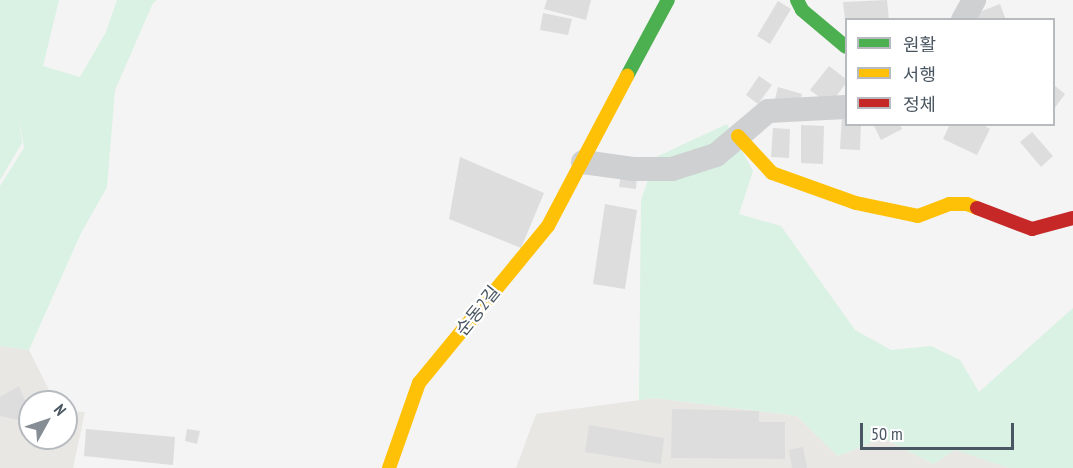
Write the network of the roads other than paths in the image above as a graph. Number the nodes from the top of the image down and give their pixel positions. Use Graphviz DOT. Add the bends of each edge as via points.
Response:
graph roads {
  1 [pos="668,0"];
  2 [pos="797,0"];
  3 [pos="974,0"];
  4 [pos="964,18"];
  5 [pos="845,46"];
  6 [pos="845,107"];
  7 [pos="738,136"];
  8 [pos="583,162"];
  9 [pos="1073,218"];
  10 [pos="389,468"];
  1 -- 8 [label="street, 순동2길"];
  2 -- 5 [label="street" via="802,10"];
  3 -- 4 [label="street"];
  6 -- 7 [label="street" via="768,111"];
  7 -- 8 [label="street" via="716,155 672,169 633,169"];
  7 -- 9 [label="street" via="772,173 856,203 918,216 949,204 967,204 1032,229"];
  8 -- 10 [label="street, 순동2길" via="548,226 419,383"];
}
